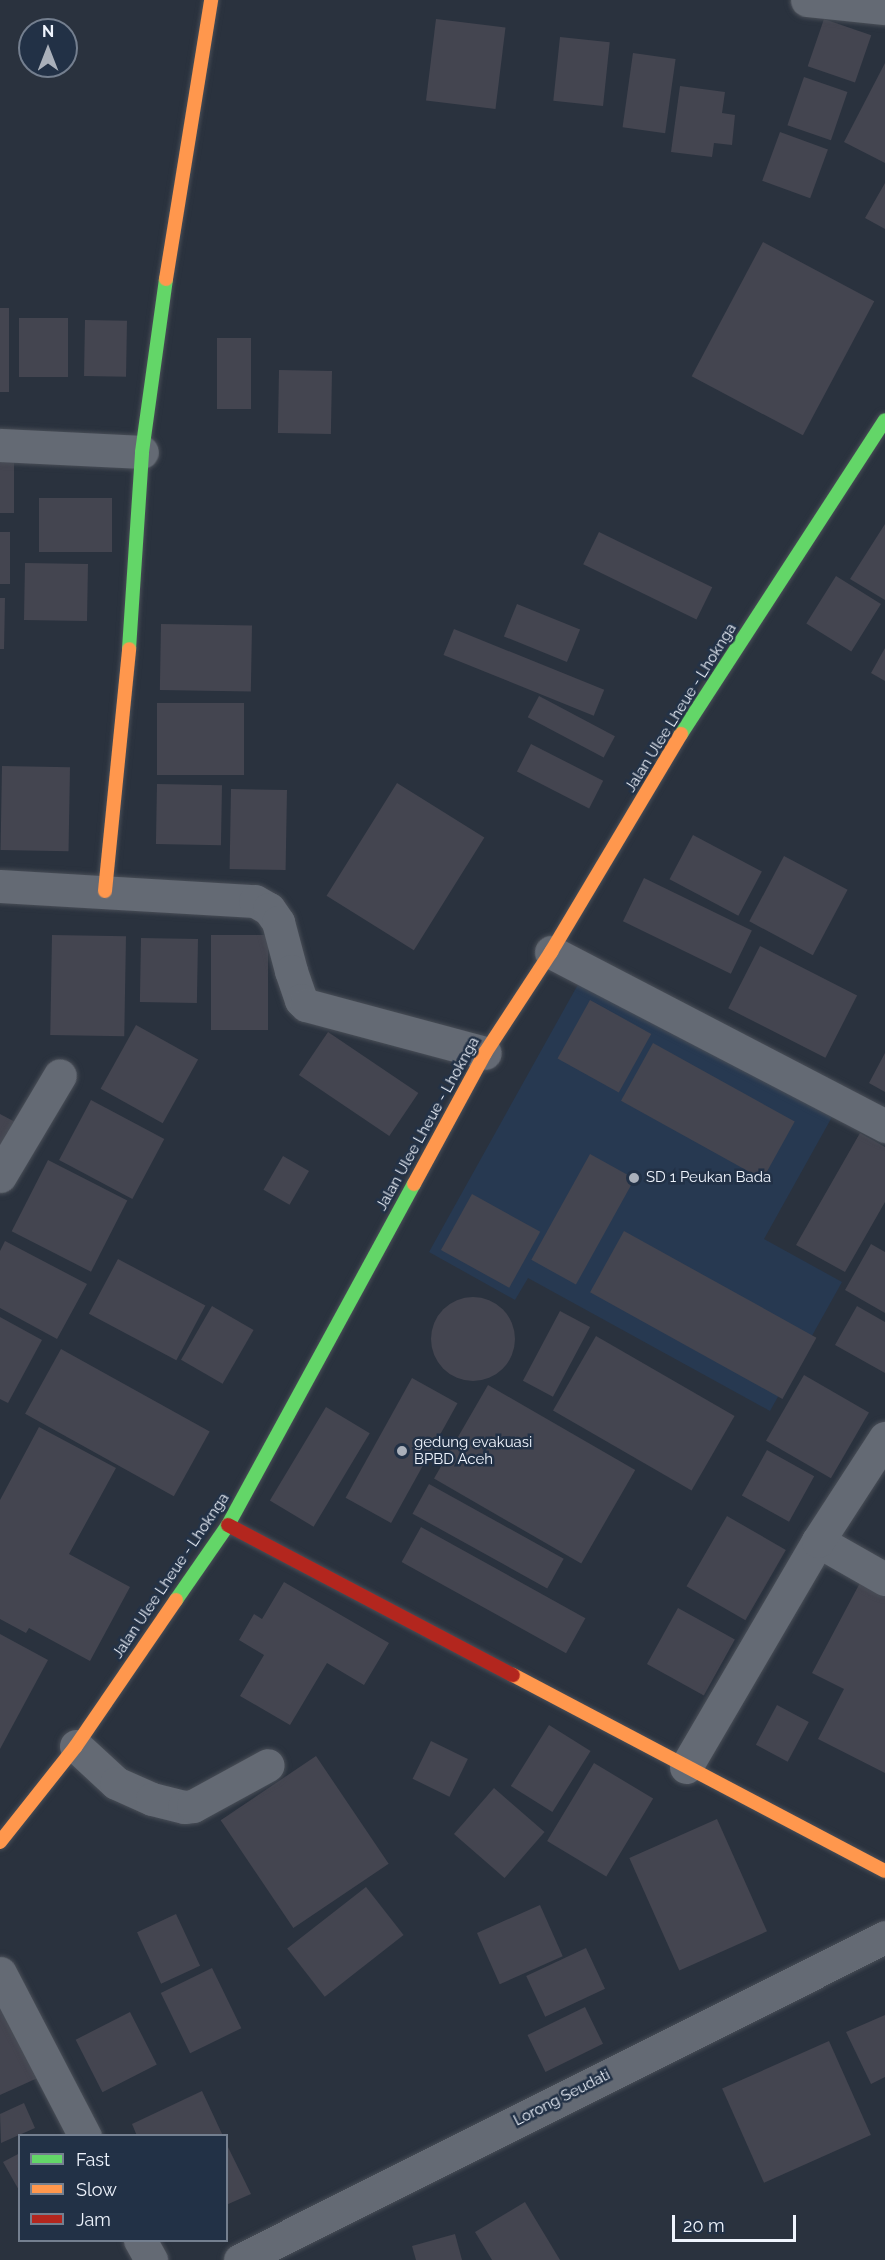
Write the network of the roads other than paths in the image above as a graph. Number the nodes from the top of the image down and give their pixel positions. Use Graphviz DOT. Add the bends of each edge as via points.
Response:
graph roads {
  1 [pos="211,0"];
  2 [pos="807,0"];
  3 [pos="885,8"];
  4 [pos="885,420"];
  5 [pos="0,446"];
  6 [pos="142,452"];
  7 [pos="0,886"];
  8 [pos="105,891"];
  9 [pos="551,952"];
  10 [pos="485,1053"];
  11 [pos="60,1075"];
  12 [pos="885,1126"];
  13 [pos="0,1176"];
  14 [pos="885,1438"];
  15 [pos="228,1525"];
  16 [pos="818,1540"];
  17 [pos="885,1579"];
  18 [pos="76,1746"];
  19 [pos="268,1765"];
  20 [pos="686,1767"];
  21 [pos="0,1842"];
  22 [pos="885,1871"];
  23 [pos="885,1937"];
  24 [pos="0,1973"];
  25 [pos="84,2134"];
  26 [pos="141,2242"];
  27 [pos="151,2260"];
  28 [pos="240,2260"];
  1 -- 6 [label="main road" via="177,201"];
  2 -- 3 [label="street"];
  4 -- 9 [label="main road, Jalan Ulee Lheue - Lhoknga" via="699,705"];
  5 -- 6 [label="street"];
  6 -- 8 [label="main road" via="127,687"];
  7 -- 8 [label="street"];
  8 -- 10 [label="street" via="264,904 278,922 291,971 306,1005"];
  9 -- 10 [label="main road, Jalan Ulee Lheue - Lhoknga"];
  9 -- 12 [label="street"];
  10 -- 15 [label="main road, Jalan Ulee Lheue - Lhoknga"];
  11 -- 13 [label="street"];
  14 -- 16 [label="street"];
  15 -- 18 [label="main road, Jalan Ulee Lheue - Lhoknga"];
  15 -- 20 [label="main road"];
  16 -- 17 [label="street"];
  16 -- 20 [label="street"];
  18 -- 19 [label="street" via="116,1783 152,1799 184,1807 193,1806"];
  18 -- 21 [label="main road, Jalan Ulee Lheue - Lhoknga"];
  20 -- 22 [label="main road"];
  23 -- 28 [label="street, Lorong Seudati"];
  24 -- 25 [label="street"];
  26 -- 27 [label="street"];
}
